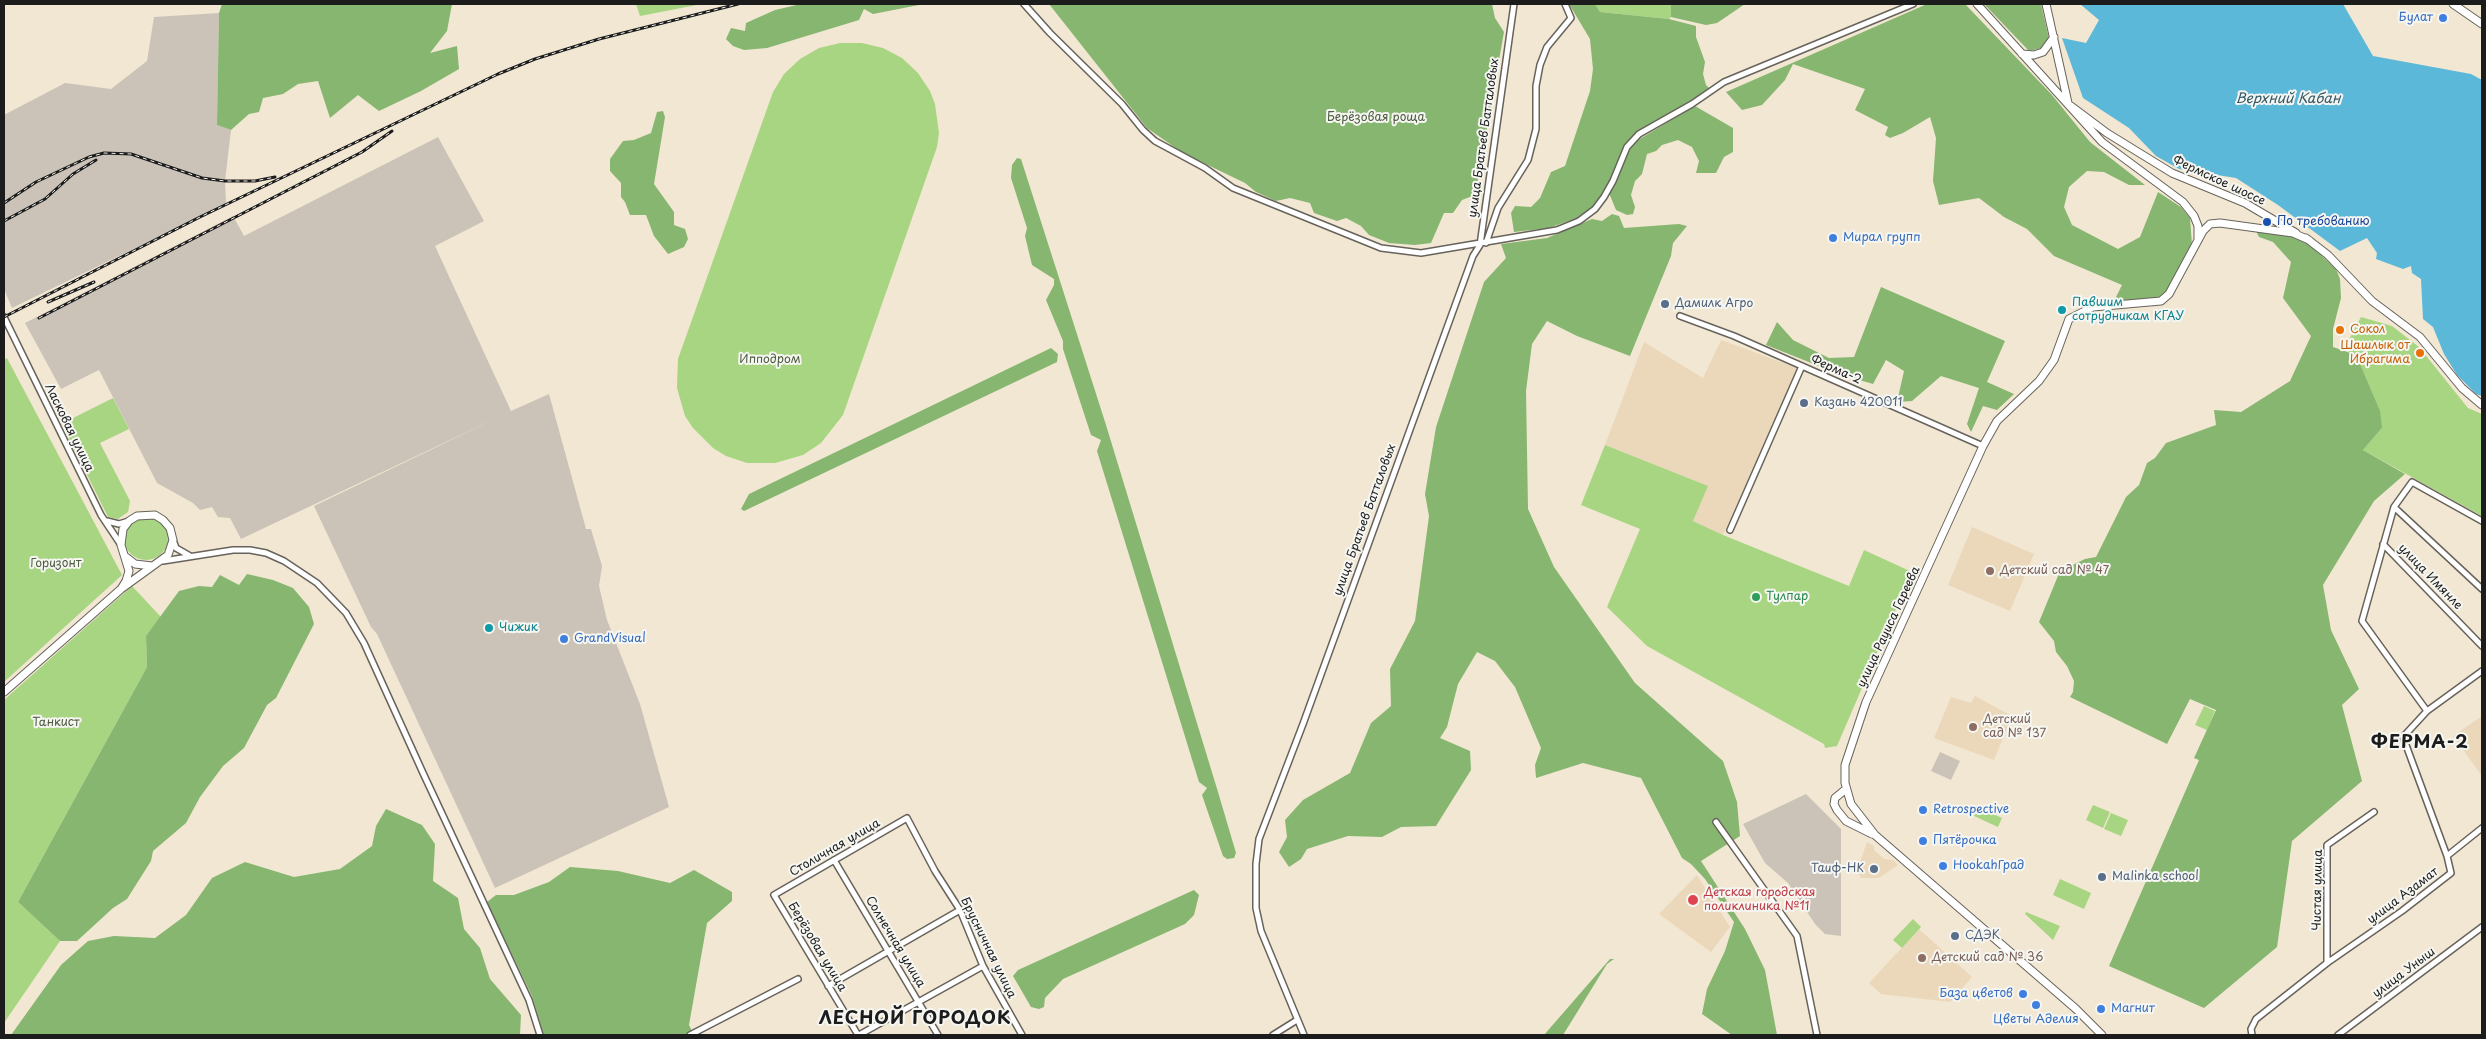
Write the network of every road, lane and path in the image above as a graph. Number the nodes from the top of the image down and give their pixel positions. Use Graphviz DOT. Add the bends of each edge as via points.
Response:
graph roads {
  1 [pos="1024,4"];
  2 [pos="1514,4"];
  3 [pos="1565,4"];
  4 [pos="1913,4"];
  5 [pos="1977,4"];
  6 [pos="2046,4"];
  7 [pos="2453,4"];
  8 [pos="2463,7"];
  9 [pos="2482,24"];
  10 [pos="2054,37"];
  11 [pos="2022,54"];
  12 [pos="2069,105"];
  13 [pos="2309,240"];
  14 [pos="2198,241"];
  15 [pos="1486,243"];
  16 [pos="1480,245"];
  17 [pos="1680,316"];
  18 [pos="4,318"];
  19 [pos="1802,366"];
  20 [pos="2482,405"];
  21 [pos="1983,446"];
  22 [pos="2394,507"];
  23 [pos="101,515"];
  24 [pos="129,521"];
  25 [pos="2482,521"];
  26 [pos="1730,530"];
  27 [pos="173,540"];
  28 [pos="2384,544"];
  29 [pos="121,545"];
  30 [pos="125,555"];
  31 [pos="190,556"];
  32 [pos="160,563"];
  33 [pos="121,589"];
  34 [pos="2482,589"];
  35 [pos="2482,646"];
  36 [pos="2482,671"];
  37 [pos="4,692"];
  38 [pos="2427,710"];
  39 [pos="1846,789"];
  40 [pos="2374,812"];
  41 [pos="907,818"];
  42 [pos="1716,822"];
  43 [pos="2482,828"];
  44 [pos="1875,835"];
  45 [pos="2447,856"];
  46 [pos="834,860"];
  47 [pos="774,895"];
  48 [pos="960,910"];
  49 [pos="2482,927"];
  50 [pos="888,950"];
  51 [pos="2327,963"];
  52 [pos="983,966"];
  53 [pos="798,979"];
  54 [pos="828,986"];
  55 [pos="918,1001"];
  56 [pos="1297,1020"];
  57 [pos="540,1035"];
  58 [pos="690,1035"];
  59 [pos="858,1035"];
  60 [pos="938,1035"];
  61 [pos="1022,1035"];
  62 [pos="1273,1035"];
  63 [pos="1304,1035"];
  64 [pos="1817,1035"];
  65 [pos="2102,1035"];
  66 [pos="2252,1035"];
  67 [pos="2338,1035"];
  1 -- 16 [label="street" via="1150,136 1233,188 1381,248 1421,253"];
  2 -- 16 [label="street, улица Братьев Батталовых"];
  3 -- 15 [label="street" via="1571,18 1547,47 1540,65 1536,86 1536,129 1528,160 1498,208"];
  4 -- 15 [label="street" via="1724,82 1639,134 1627,147 1604,197 1579,221 1557,230"];
  5 -- 11 [label="street, Фермское шоссе"];
  6 -- 10 [label="street, Фермское шоссе"];
  7 -- 8 [label="street"];
  8 -- 9 [label="street"];
  10 -- 11 [label="street" via="2043,52"];
  10 -- 12 [label="street, Фермское шоссе"];
  11 -- 12 [label="street, Фермское шоссе"];
  12 -- 13 [label="street, Фермское шоссе" via="2172,174 2245,203"];
  12 -- 14 [label="street, Фермское шоссе" via="2102,142 2183,202 2198,226"];
  13 -- 14 [label="street" via="2292,233 2220,223 2210,224"];
  13 -- 20 [label="street, Фермское шоссе" via="2372,301 2420,337 2462,388"];
  14 -- 21 [label="street, улица Рауиса Гареева" via="2169,294 2161,301 2094,307 2069,319 2049,367 1998,421"];
  15 -- 16 [label="street"];
  16 -- 56 [label="street, улица Братьев Батталовых" via="1472,256 1259,839 1256,908 1261,931"];
  17 -- 19 [label="street, Ферма-2"];
  18 -- 23 [label="street, Ласковая улица"];
  19 -- 21 [label="street, Ферма-2"];
  19 -- 26 [label="street"];
  21 -- 39 [label="street, улица Рауиса Гареева" via="1866,702 1845,765"];
  22 -- 25 [label="street" via="2412,482"];
  22 -- 28 [label="street"];
  22 -- 34 [label="street"];
  23 -- 24 [label="street" via="113,524"];
  23 -- 29 [label="street, Ласковая улица"];
  24 -- 27 [label="street" via="140,515 155,515 170,528"];
  24 -- 29 [label="street" via="123,529"];
  27 -- 31 [label="street" via="176,548"];
  27 -- 32 [label="street" via="172,548"];
  28 -- 35 [label="street, улица Имянле"];
  28 -- 38 [label="street" via="2362,621"];
  29 -- 30 [label="street"];
  30 -- 32 [label="street" via="134,564 142,566"];
  30 -- 33 [label="street" via="129,571"];
  31 -- 32 [label="street"];
  31 -- 57 [label="street" via="250,550 284,561 331,596 346,613 391,700 529,1000"];
  32 -- 33 [label="street"];
  33 -- 37 [label="street"];
  36 -- 38 [label="street, улица Азамат"];
  38 -- 45 [label="street, улица Азамат" via="2403,738"];
  39 -- 44 [label="street, улица Рауиса Гареева" via="1851,804"];
  39 -- 44 [label="street" via="1835,798 1837,810 1846,821"];
  40 -- 51 [label="street, Чистая улица" via="2327,845"];
  41 -- 46 [label="street, Столичная улица"];
  41 -- 48 [label="street, Брусничная улица" via="935,872"];
  42 -- 64 [label="street" via="1797,936"];
  43 -- 45 [label="street"];
  44 -- 65 [label="street, улица Рауиса Гареева"];
  45 -- 51 [label="street, улица Азамат" via="2450,873"];
  46 -- 47 [label="street, Столичная улица"];
  46 -- 50 [label="street, Солнечная улица"];
  47 -- 54 [label="street, Берёзовая улица"];
  48 -- 50 [label="street"];
  48 -- 52 [label="street, Брусничная улица"];
  49 -- 67 [label="street, улица Уныш"];
  50 -- 54 [label="street"];
  50 -- 55 [label="street, Солнечная улица"];
  51 -- 66 [label="street, улица Азамат" via="2256,1019"];
  52 -- 55 [label="street"];
  52 -- 61 [label="street, Брусничная улица"];
  53 -- 58 [label="street"];
  54 -- 59 [label="street, Берёзовая улица"];
  55 -- 59 [label="street"];
  55 -- 60 [label="street, Солнечная улица"];
  56 -- 62 [label="street"];
  56 -- 63 [label="street, улица Братьев Батталовых"];
}
